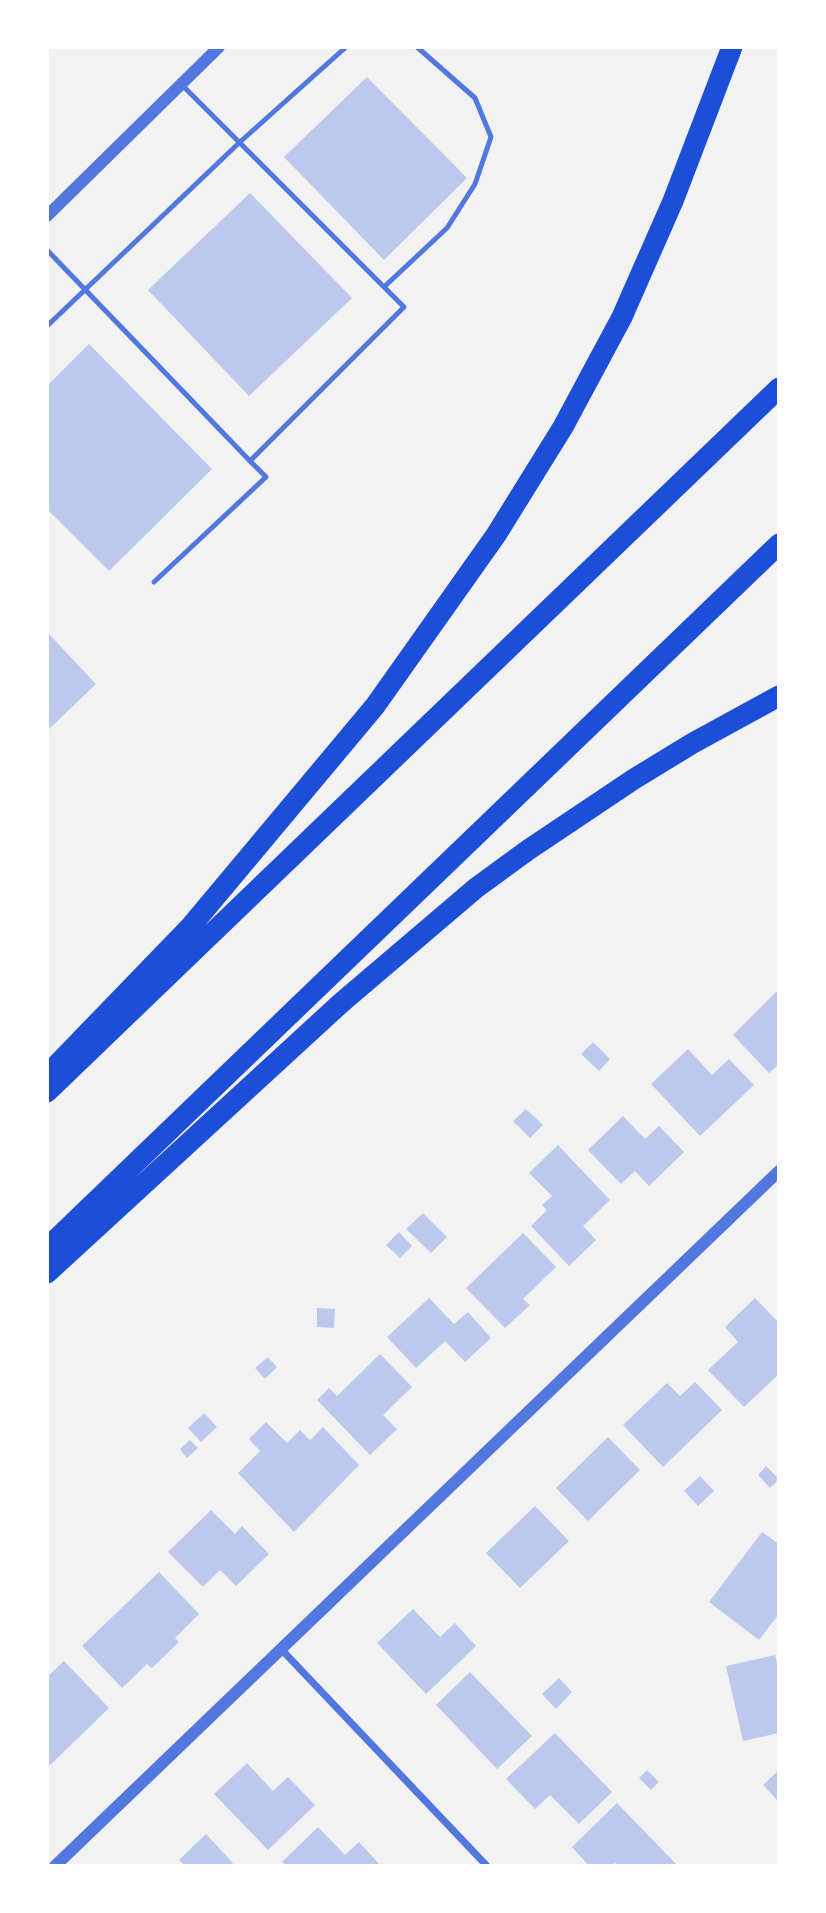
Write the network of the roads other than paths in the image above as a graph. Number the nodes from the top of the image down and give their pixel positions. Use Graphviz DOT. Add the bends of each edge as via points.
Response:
graph roads {
  1 [pos="219,47"];
  2 [pos="345,47"];
  3 [pos="418,47"];
  4 [pos="732,47"];
  5 [pos="182,85"];
  6 [pos="240,142"];
  7 [pos="47,216"];
  8 [pos="47,250"];
  9 [pos="384,287"];
  10 [pos="84,289"];
  11 [pos="47,326"];
  12 [pos="779,388"];
  13 [pos="250,461"];
  14 [pos="779,544"];
  15 [pos="154,582"];
  16 [pos="779,696"];
  17 [pos="47,1075"];
  18 [pos="47,1092"];
  19 [pos="779,1171"];
  20 [pos="47,1248"];
  21 [pos="47,1273"];
  22 [pos="281,1648"];
  23 [pos="55,1866"];
  24 [pos="487,1866"];
  1 -- 5 [label="street"];
  2 -- 6 [label="lane"];
  3 -- 9 [label="lane" via="475,98 491,137 475,184 447,228"];
  4 -- 17 [label="highway" via="678,189 622,317 563,427 496,535 375,706 191,926"];
  5 -- 6 [label="lane"];
  5 -- 7 [label="street"];
  6 -- 9 [label="lane"];
  6 -- 10 [label="lane"];
  8 -- 10 [label="lane"];
  9 -- 13 [label="lane" via="404,307"];
  10 -- 11 [label="lane"];
  10 -- 13 [label="lane"];
  12 -- 18 [label="highway"];
  13 -- 15 [label="lane" via="266,477"];
  14 -- 20 [label="highway"];
  16 -- 21 [label="highway" via="634,779 476,888 341,1003"];
  19 -- 22 [label="street"];
  22 -- 23 [label="street"];
  22 -- 24 [label="street"];
}
